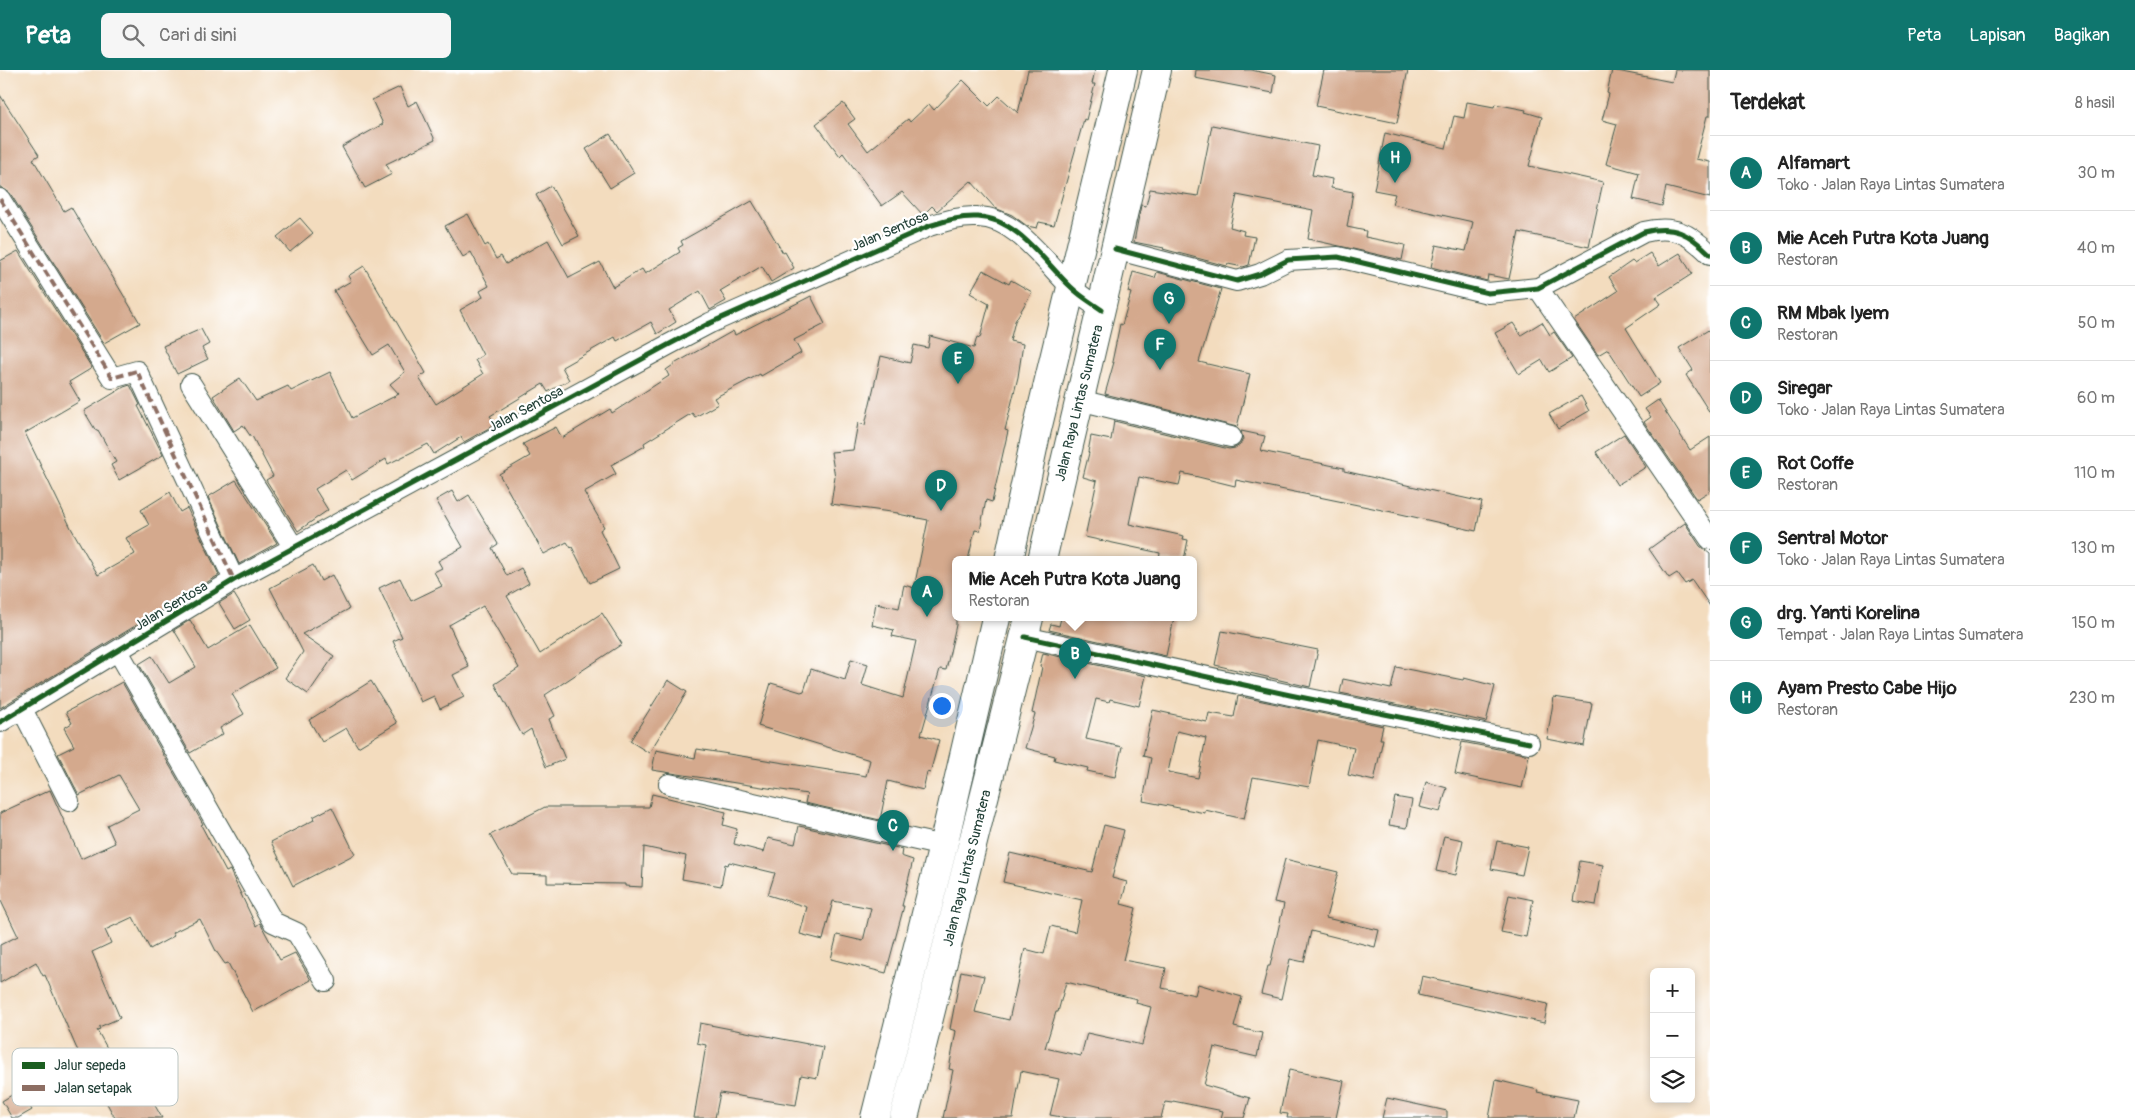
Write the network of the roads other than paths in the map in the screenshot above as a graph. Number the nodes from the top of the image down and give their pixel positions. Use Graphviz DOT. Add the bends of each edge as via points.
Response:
graph roads {
  1 [pos="1123,70"];
  2 [pos="1157,70"];
  3 [pos="0,199"];
  4 [pos="1115,249"];
  5 [pos="1710,254"];
  6 [pos="1071,287"];
  7 [pos="1538,288"];
  8 [pos="1102,310"];
  9 [pos="191,384"];
  10 [pos="1079,400"];
  11 [pos="1231,437"];
  12 [pos="1710,539"];
  13 [pos="294,548"];
  14 [pos="1010,556"];
  15 [pos="1043,556"];
  16 [pos="234,580"];
  17 [pos="995,621"];
  18 [pos="1027,627"];
  19 [pos="118,651"];
  20 [pos="22,709"];
  21 [pos="0,722"];
  22 [pos="1529,743"];
  23 [pos="669,784"];
  24 [pos="69,801"];
  25 [pos="944,846"];
  26 [pos="326,981"];
  27 [pos="875,1118"];
  28 [pos="904,1118"];
  1 -- 6 [label="highway"];
  2 -- 4 [label="highway, Jalan Raya Lintas Sumatera"];
  3 -- 16 [label="street" via="112,378 137,371"];
  4 -- 7 [label="street" via="1237,281 1288,260 1338,258 1488,293"];
  4 -- 8 [label="highway, Jalan Raya Lintas Sumatera"];
  5 -- 7 [label="street" via="1684,233 1661,228 1644,232"];
  6 -- 8 [label="street, Jalan Sentosa"];
  6 -- 13 [label="street, Jalan Sentosa" via="1020,235 1000,223 980,217 958,218 929,226 710,323"];
  6 -- 14 [label="highway"];
  7 -- 12 [label="street"];
  8 -- 10 [label="highway, Jalan Raya Lintas Sumatera"];
  9 -- 13 [label="street"];
  10 -- 11 [label="street"];
  10 -- 15 [label="highway, Jalan Raya Lintas Sumatera"];
  13 -- 16 [label="street, Jalan Sentosa"];
  16 -- 19 [label="street, Jalan Sentosa"];
  17 -- 25 [label="highway, Jalan Raya Lintas Sumatera"];
  18 -- 22 [label="street" via="1290,695"];
  18 -- 28 [label="highway, Jalan Raya Lintas Sumatera"];
  19 -- 20 [label="street, Jalan Sentosa"];
  19 -- 26 [label="street" via="273,922 298,933"];
  20 -- 21 [label="street, Jalan Sentosa"];
  20 -- 24 [label="street"];
  23 -- 25 [label="street"];
  25 -- 27 [label="highway, Jalan Raya Lintas Sumatera"];
}
